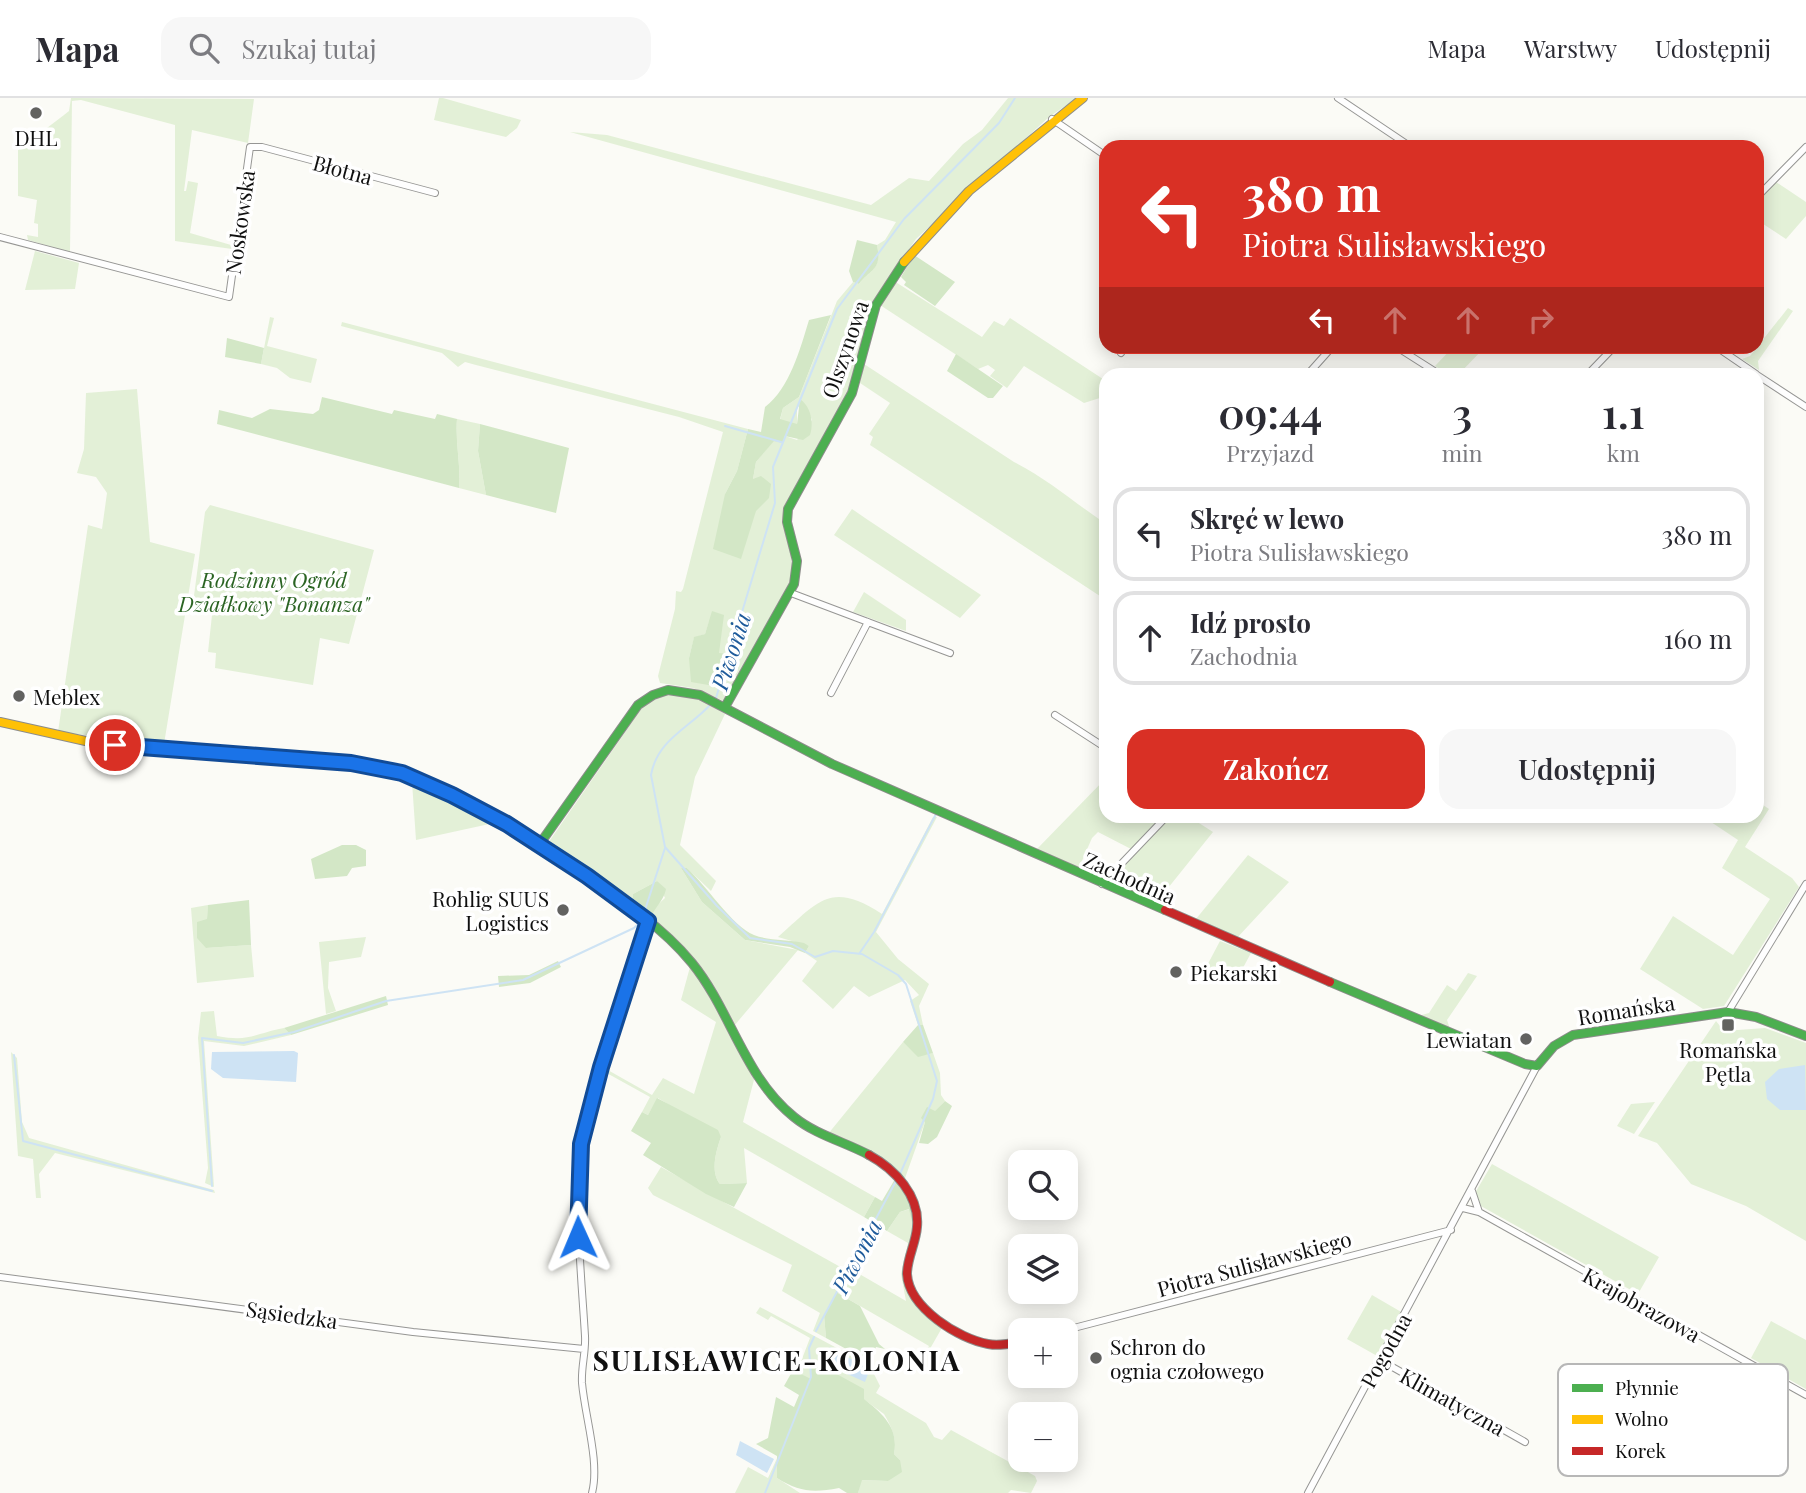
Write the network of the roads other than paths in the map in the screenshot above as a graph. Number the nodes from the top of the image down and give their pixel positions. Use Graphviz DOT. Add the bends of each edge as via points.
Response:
graph roads {
  1 [pos="1083,98"];
  2 [pos="1338,98"];
  3 [pos="1052,119"];
  4 [pos="1401,140"];
  5 [pos="250,147"];
  6 [pos="1806,147"];
  7 [pos="1099,151"];
  8 [pos="1764,190"];
  9 [pos="435,193"];
  10 [pos="0,237"];
  11 [pos="1326,354"];
  12 [pos="1408,354"];
  13 [pos="1607,354"];
  14 [pos="1727,354"];
  15 [pos="1313,368"];
  16 [pos="1430,368"];
  17 [pos="1594,368"];
  18 [pos="1747,368"];
  19 [pos="1764,380"];
  20 [pos="1806,407"];
  21 [pos="791,593"];
  22 [pos="868,622"];
  23 [pos="950,653"];
  24 [pos="831,693"];
  25 [pos="725,707"];
  26 [pos="1055,715"];
  27 [pos="0,722"];
  28 [pos="1099,743"];
  29 [pos="1160,823"];
  30 [pos="538,845"];
  31 [pos="1102,884"];
  32 [pos="1806,884"];
  33 [pos="648,921"];
  34 [pos="1728,1012"];
  35 [pos="1806,1036"];
  36 [pos="1537,1066"];
  37 [pos="1472,1190"];
  38 [pos="1463,1208"];
  39 [pos="1479,1212"];
  40 [pos="1451,1230"];
  41 [pos="0,1277"];
  42 [pos="1078,1327"];
  43 [pos="1008,1345"];
  44 [pos="584,1349"];
  45 [pos="1380,1360"];
  46 [pos="1751,1364"];
  47 [pos="1788,1385"];
  48 [pos="1806,1395"];
  49 [pos="1525,1442"];
  50 [pos="592,1493"];
  51 [pos="1308,1493"];
  1 -- 3 [label="street, Olszynowa"];
  2 -- 4 [label="street"];
  3 -- 7 [label="street"];
  3 -- 21 [label="street, Olszynowa" via="934,226 882,295 852,393 788,509 797,568"];
  5 -- 9 [label="street, Błotna"];
  5 -- 10 [label="street, Noskowska" via="229,297"];
  6 -- 8 [label="street"];
  11 -- 15 [label="street"];
  12 -- 16 [label="street"];
  13 -- 17 [label="street"];
  14 -- 18 [label="street"];
  19 -- 20 [label="street"];
  21 -- 22 [label="street"];
  21 -- 25 [label="street, Olszynowa"];
  22 -- 23 [label="street"];
  22 -- 24 [label="street"];
  25 -- 30 [label="street, Zachodnia" via="673,689 645,698"];
  25 -- 31 [label="street, Zachodnia" via="801,750"];
  26 -- 28 [label="street"];
  27 -- 30 [label="street" via="88,743 387,769 452,795"];
  29 -- 31 [label="street"];
  30 -- 33 [label="street"];
  31 -- 36 [label="street, Zachodnia" via="1387,1008"];
  32 -- 34 [label="street"];
  33 -- 43 [label="street" via="699,971 755,1072 782,1108 808,1128 871,1154 908,1191 919,1219 907,1278 917,1304 984,1345"];
  33 -- 44 [label="street" via="580,1150 578,1226"];
  34 -- 35 [label="street, Romańska"];
  34 -- 36 [label="street, Romańska" via="1573,1035 1554,1045"];
  36 -- 37 [label="street, Romańska"];
  37 -- 38 [label="street, Romańska"];
  37 -- 39 [label="street"];
  38 -- 39 [label="street, Krajobrazowa"];
  38 -- 40 [label="street, Pogodna"];
  39 -- 46 [label="street, Krajobrazowa"];
  40 -- 42 [label="street, Piotra Sulisławskiego"];
  40 -- 45 [label="street, Pogodna"];
  41 -- 44 [label="street, Sąsiedzka" via="413,1332"];
  44 -- 50 [label="street" via="583,1393 596,1470"];
  45 -- 49 [label="street, Klimatyczna"];
  45 -- 51 [label="street, Pogodna"];
  47 -- 48 [label="street, Krajobrazowa"];
}
